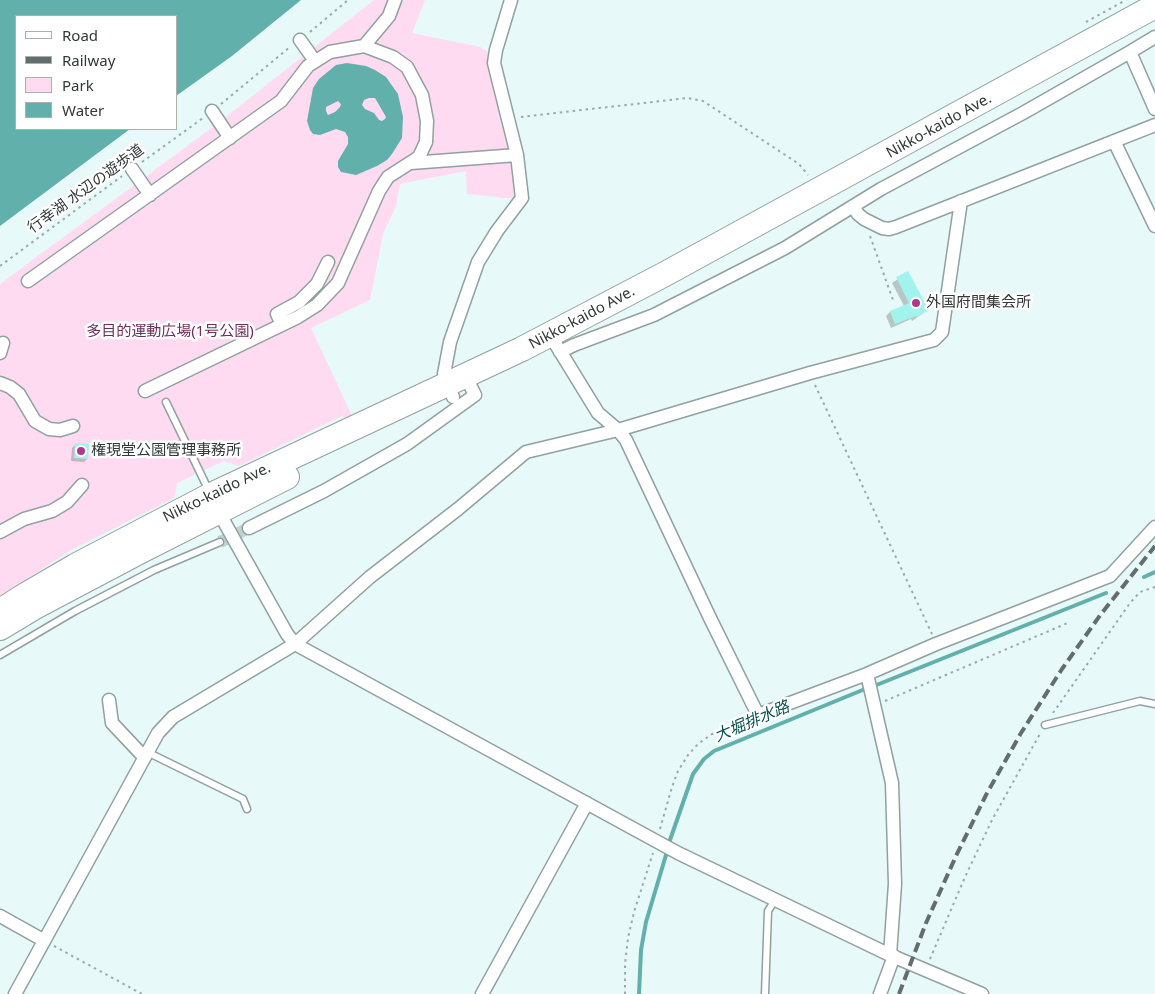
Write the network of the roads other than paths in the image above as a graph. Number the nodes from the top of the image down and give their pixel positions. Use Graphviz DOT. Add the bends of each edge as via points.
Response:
graph roads {
  1 [pos="395,0"];
  2 [pos="511,0"];
  3 [pos="1155,6"];
  4 [pos="1155,23"];
  5 [pos="1155,37"];
  6 [pos="300,40"];
  7 [pos="364,46"];
  8 [pos="1130,52"];
  9 [pos="315,62"];
  10 [pos="1155,109"];
  11 [pos="212,111"];
  12 [pos="1155,126"];
  13 [pos="230,138"];
  14 [pos="1114,141"];
  15 [pos="517,155"];
  16 [pos="411,163"];
  17 [pos="132,169"];
  18 [pos="150,195"];
  19 [pos="962,201"];
  20 [pos="853,206"];
  21 [pos="1155,226"];
  22 [pos="328,262"];
  23 [pos="28,281"];
  24 [pos="282,324"];
  25 [pos="557,348"];
  26 [pos="0,383"];
  27 [pos="457,390"];
  28 [pos="145,391"];
  29 [pos="166,402"];
  30 [pos="73,426"];
  31 [pos="618,430"];
  32 [pos="82,485"];
  33 [pos="215,503"];
  34 [pos="1155,527"];
  35 [pos="249,528"];
  36 [pos="0,532"];
  37 [pos="220,542"];
  38 [pos="0,611"];
  39 [pos="0,628"];
  40 [pos="295,644"];
  41 [pos="0,656"];
  42 [pos="867,674"];
  43 [pos="109,700"];
  44 [pos="1155,704"];
  45 [pos="1045,725"];
  46 [pos="146,755"];
  47 [pos="588,803"];
  48 [pos="247,809"];
  49 [pos="775,900"];
  50 [pos="0,916"];
  51 [pos="43,940"];
  52 [pos="892,956"];
  53 [pos="15,994"];
  54 [pos="482,994"];
  55 [pos="765,994"];
  56 [pos="880,994"];
  57 [pos="982,994"];
  1 -- 7 [label="street" via="389,16"];
  2 -- 15 [label="street" via="494,63"];
  3 -- 27 [label="highway, Nikko-kaido Ave." via="522,349"];
  4 -- 25 [label="highway, Nikko-kaido Ave."];
  5 -- 8 [label="street"];
  6 -- 9 [label="street"];
  7 -- 9 [label="street" via="330,52"];
  7 -- 16 [label="street" via="393,57 407,67 422,95 427,121 426,142 419,157"];
  8 -- 10 [label="street"];
  8 -- 20 [label="street"];
  9 -- 13 [label="street" via="308,66 281,100"];
  11 -- 13 [label="street"];
  12 -- 14 [label="street"];
  13 -- 18 [label="street"];
  14 -- 19 [label="street"];
  14 -- 21 [label="street"];
  15 -- 16 [label="street"];
  15 -- 27 [label="street" via="522,198 478,262 450,342 444,374"];
  16 -- 24 [label="street" via="388,177 378,191 338,283 317,305"];
  17 -- 18 [label="street"];
  18 -- 23 [label="street"];
  19 -- 20 [label="street" via="889,229 864,219"];
  19 -- 31 [label="street" via="942,332 934,340"];
  20 -- 25 [label="street" via="784,248 654,315 574,345"];
  22 -- 24 [label="street" via="317,284 299,302 277,314"];
  24 -- 28 [label="street"];
  25 -- 27 [label="highway, Nikko-kaido Ave."];
  25 -- 31 [label="street" via="598,413"];
  26 -- 30 [label="street" via="19,394 35,421 49,429"];
  27 -- 33 [label="highway, Nikko-kaido Ave."];
  27 -- 35 [label="street" via="475,394 407,444 324,491"];
  29 -- 33 [label="lane"];
  31 -- 40 [label="street" via="526,452 370,576"];
  31 -- 42 [label="street" via="758,715"];
  32 -- 36 [label="street" via="67,502 52,511 24,519"];
  33 -- 38 [label="highway, Nikko-kaido Ave." via="75,566"];
  33 -- 39 [label="highway, Nikko-kaido Ave."];
  33 -- 40 [label="street"];
  34 -- 42 [label="street" via="1110,576"];
  37 -- 41 [label="lane" via="154,570 75,611"];
  40 -- 46 [label="street" via="173,717 158,733"];
  40 -- 47 [label="street"];
  42 -- 52 [label="street" via="892,783 895,884"];
  43 -- 46 [label="street" via="112,722"];
  44 -- 45 [label="lane" via="1140,702"];
  46 -- 48 [label="lane" via="243,799"];
  46 -- 51 [label="street"];
  47 -- 49 [label="street" via="662,845"];
  47 -- 54 [label="street"];
  49 -- 52 [label="street"];
  49 -- 55 [label="lane" via="768,911"];
  50 -- 51 [label="street"];
  51 -- 53 [label="street"];
  52 -- 56 [label="street"];
  52 -- 57 [label="street"];
}
